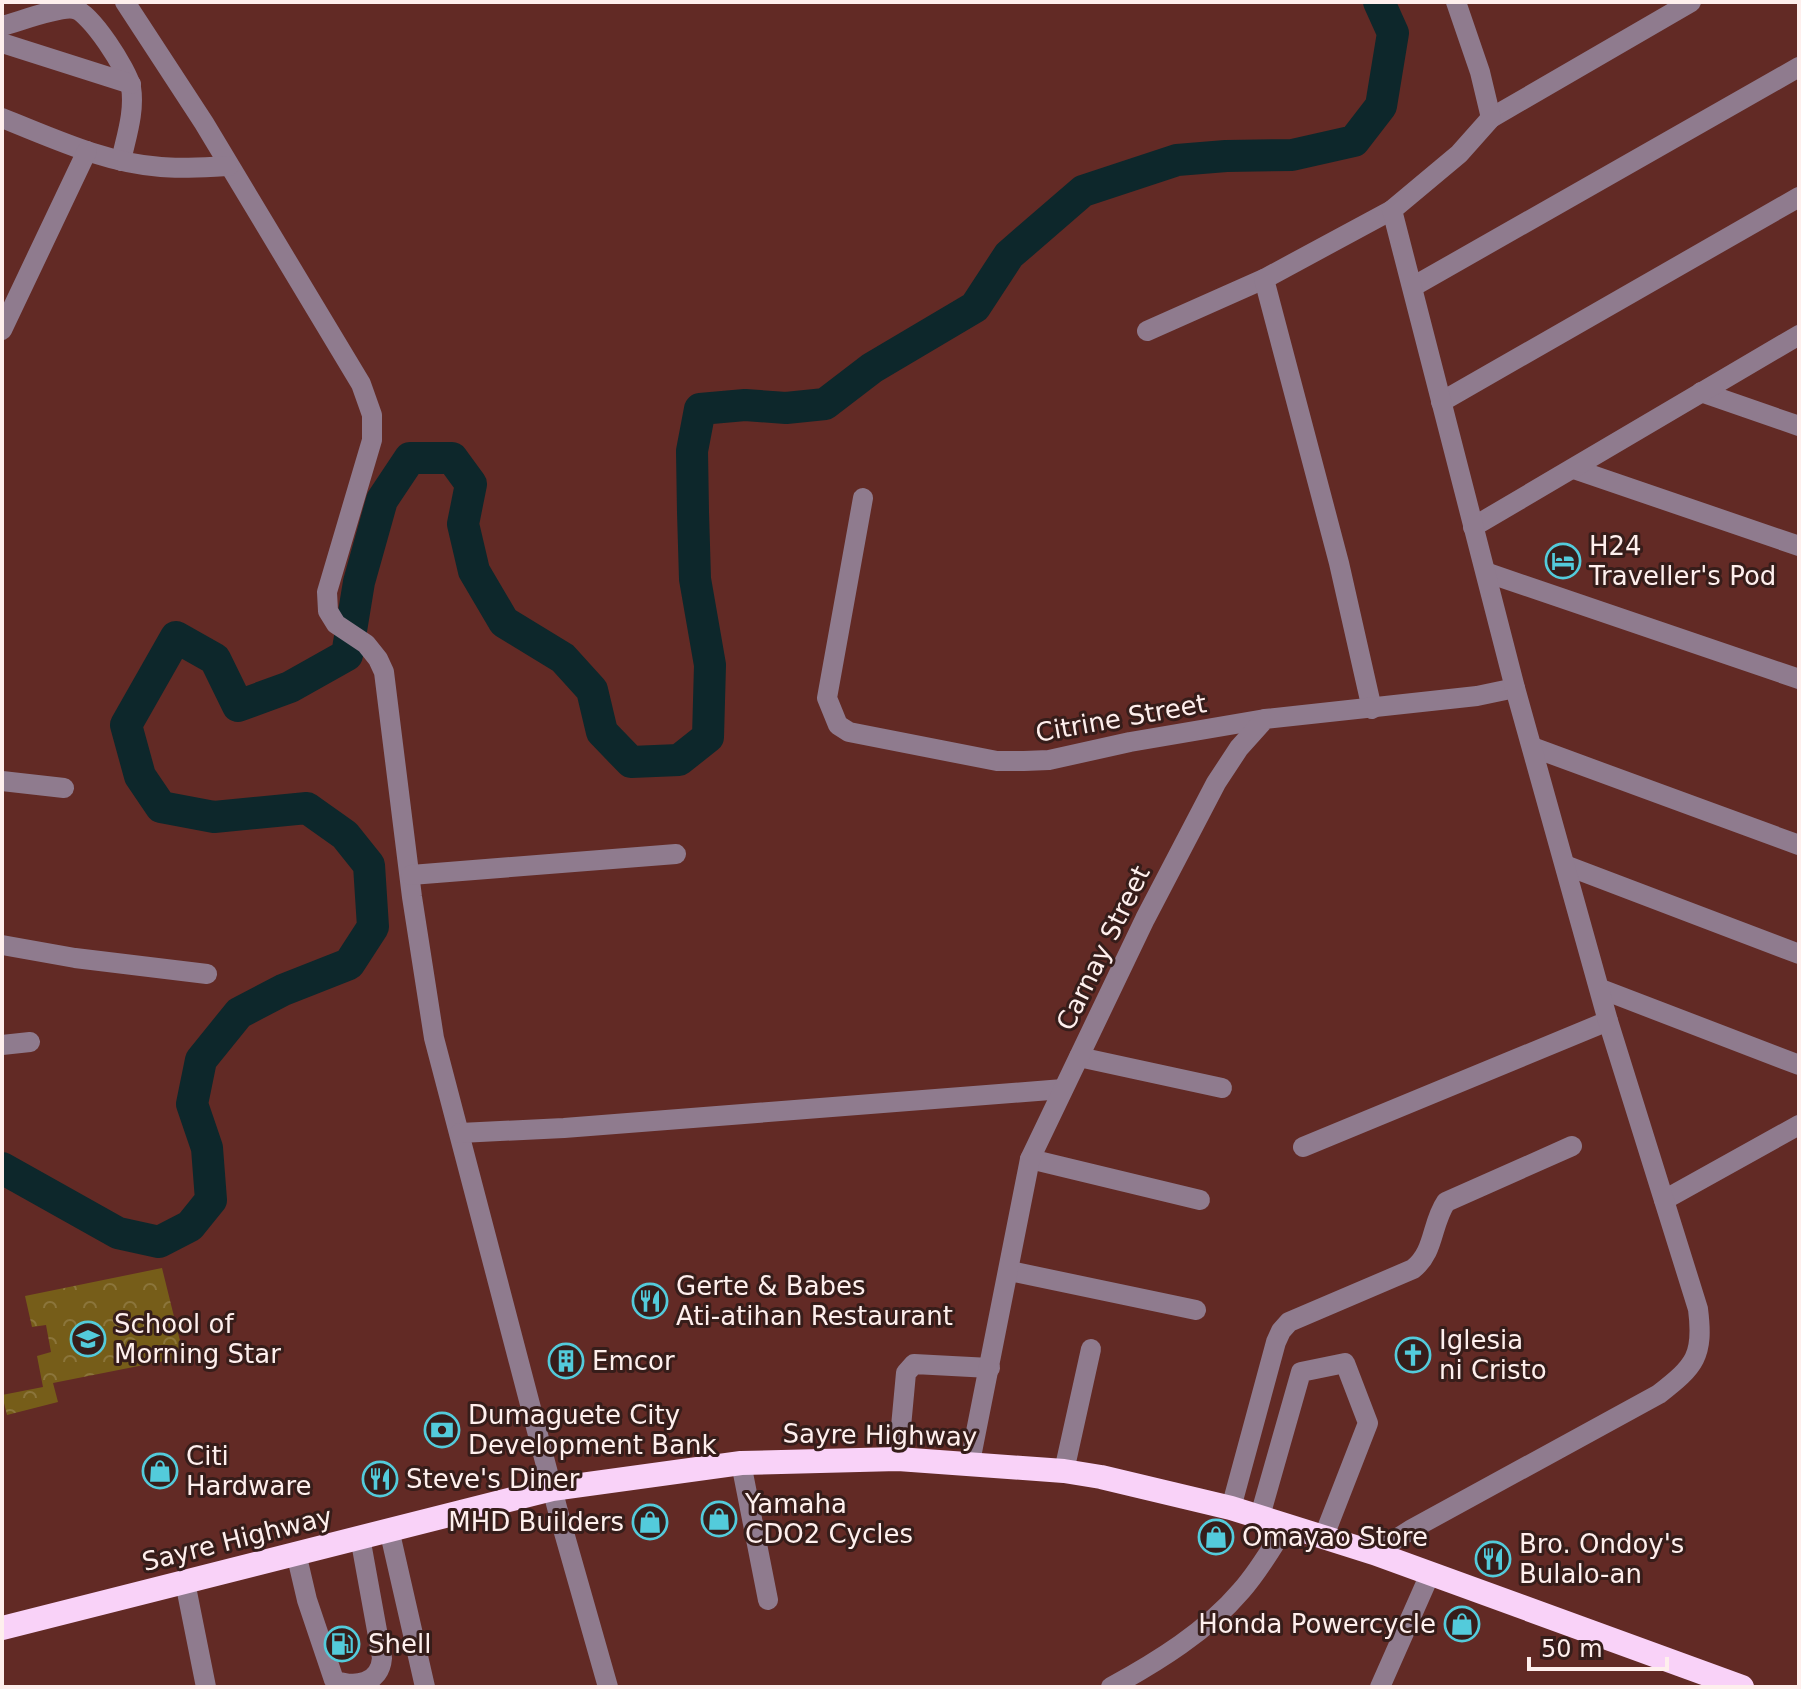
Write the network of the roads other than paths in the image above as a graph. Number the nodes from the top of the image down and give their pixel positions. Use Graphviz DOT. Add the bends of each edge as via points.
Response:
graph roads {
  1 [pos="125,2"];
  2 [pos="1691,2"];
  3 [pos="1458,3"];
  4 [pos="2,26"];
  5 [pos="2,43"];
  6 [pos="1799,67"];
  7 [pos="131,84"];
  8 [pos="1491,118"];
  9 [pos="2,119"];
  10 [pos="87,151"];
  11 [pos="121,161"];
  12 [pos="229,166"];
  13 [pos="1799,197"];
  14 [pos="1392,210"];
  15 [pos="1264,279"];
  16 [pos="1414,286"];
  17 [pos="2,330"];
  18 [pos="1147,331"];
  19 [pos="1799,335"];
  20 [pos="1701,392"];
  21 [pos="1441,402"];
  22 [pos="1799,426"];
  23 [pos="1574,469"];
  24 [pos="863,498"];
  25 [pos="1473,527"];
  26 [pos="1799,546"];
  27 [pos="1488,573"];
  28 [pos="1799,679"];
  29 [pos="1515,688"];
  30 [pos="1372,709"];
  31 [pos="1265,719"];
  32 [pos="1532,747"];
  33 [pos="2,781"];
  34 [pos="64,788"];
  35 [pos="1799,845"];
  36 [pos="676,854"];
  37 [pos="1565,865"];
  38 [pos="411,875"];
  39 [pos="2,945"];
  40 [pos="1799,954"];
  41 [pos="207,974"];
  42 [pos="1601,989"];
  43 [pos="1608,1021"];
  44 [pos="30,1042"];
  45 [pos="2,1045"];
  46 [pos="1079,1057"];
  47 [pos="1799,1065"];
  48 [pos="1222,1088"];
  49 [pos="1063,1089"];
  50 [pos="1799,1125"];
  51 [pos="460,1133"];
  52 [pos="1572,1146"];
  53 [pos="1303,1147"];
  54 [pos="1030,1159"];
  55 [pos="1200,1200"];
  56 [pos="1664,1200"];
  57 [pos="1010,1271"];
  58 [pos="1196,1310"];
  59 [pos="1091,1349"];
  60 [pos="990,1368"];
  61 [pos="898,1459"];
  62 [pos="970,1462"];
  63 [pos="741,1463"];
  64 [pos="1064,1471"];
  65 [pos="552,1489"];
  66 [pos="1231,1508"];
  67 [pos="1260,1516"];
  68 [pos="1287,1524"];
  69 [pos="389,1529"];
  70 [pos="1324,1536"];
  71 [pos="360,1537"];
  72 [pos="296,1553"];
  73 [pos="1374,1553"];
  74 [pos="1430,1574"];
  75 [pos="185,1582"];
  76 [pos="768,1600"];
  77 [pos="2,1628"];
  78 [pos="1730,1685"];
  79 [pos="206,1687"];
  80 [pos="425,1687"];
  81 [pos="608,1687"];
  82 [pos="1111,1687"];
  83 [pos="1380,1687"];
  1 -- 12 [label="street"];
  2 -- 8 [label="street"];
  3 -- 8 [label="street"];
  4 -- 7 [label="street" via="79,9 95,25"];
  5 -- 7 [label="street"];
  6 -- 16 [label="street"];
  7 -- 11 [label="street" via="132,114"];
  8 -- 14 [label="street" via="1459,154"];
  9 -- 10 [label="street"];
  10 -- 11 [label="street"];
  10 -- 17 [label="street"];
  11 -- 12 [label="street" via="157,167"];
  12 -- 38 [label="street" via="361,384 372,415 372,440 327,602 336,624 366,644 384,672"];
  13 -- 21 [label="street"];
  14 -- 15 [label="street"];
  14 -- 16 [label="street"];
  15 -- 18 [label="street"];
  15 -- 30 [label="street"];
  16 -- 21 [label="street"];
  19 -- 20 [label="street"];
  20 -- 22 [label="street"];
  20 -- 23 [label="street"];
  21 -- 25 [label="street"];
  23 -- 25 [label="street"];
  23 -- 26 [label="street"];
  24 -- 31 [label="street, Citrine Street" via="827,698 838,725 849,732 997,761 1024,761"];
  25 -- 27 [label="street"];
  27 -- 28 [label="street"];
  27 -- 29 [label="street"];
  29 -- 30 [label="street"];
  29 -- 32 [label="street"];
  30 -- 31 [label="street"];
  31 -- 46 [label="street, Carnay Street" via="1216,783"];
  32 -- 35 [label="street"];
  32 -- 37 [label="street"];
  33 -- 34 [label="street"];
  36 -- 38 [label="street"];
  37 -- 40 [label="street"];
  37 -- 42 [label="street"];
  38 -- 51 [label="street" via="434,1038"];
  39 -- 41 [label="street"];
  42 -- 43 [label="street"];
  42 -- 47 [label="street"];
  43 -- 53 [label="street"];
  43 -- 56 [label="street"];
  44 -- 45 [label="street"];
  46 -- 48 [label="street"];
  46 -- 49 [label="street, Carnay Street"];
  49 -- 51 [label="street"];
  49 -- 54 [label="street, Carnay Street"];
  50 -- 56 [label="street"];
  51 -- 65 [label="street"];
  52 -- 66 [label="street" via="1446,1202 1428,1253 1413,1269 1289,1322 1281,1331"];
  54 -- 55 [label="street"];
  54 -- 57 [label="street, Carnay Street"];
  56 -- 73 [label="street" via="1698,1309 1702,1337 1693,1363 1659,1394"];
  57 -- 58 [label="street"];
  57 -- 60 [label="street, Carnay Street"];
  59 -- 64 [label="street"];
  60 -- 61 [label="street" via="914,1364 906,1373"];
  60 -- 62 [label="street, Carnay Street"];
  61 -- 62 [label="highway, Sayre Highway"];
  61 -- 63 [label="highway, Sayre Highway"];
  62 -- 64 [label="highway, Sayre Highway"];
  63 -- 65 [label="highway, Sayre Highway"];
  63 -- 76 [label="street"];
  64 -- 66 [label="highway, Sayre Highway"];
  65 -- 69 [label="highway, Sayre Highway"];
  65 -- 81 [label="street"];
  66 -- 67 [label="highway, Sayre Highway"];
  67 -- 68 [label="highway, Sayre Highway"];
  67 -- 70 [label="street" via="1301,1372 1345,1363 1368,1423"];
  68 -- 70 [label="highway, Sayre Highway"];
  68 -- 82 [label="street" via="1226,1607"];
  69 -- 71 [label="highway, Sayre Highway"];
  69 -- 80 [label="street"];
  70 -- 73 [label="highway, Sayre Highway"];
  71 -- 72 [label="highway, Sayre Highway"];
  71 -- 72 [label="street" via="382,1658 375,1678 349,1685 334,1680"];
  72 -- 75 [label="highway, Sayre Highway"];
  73 -- 74 [label="highway, Sayre Highway"];
  74 -- 78 [label="highway, Sayre Highway"];
  74 -- 83 [label="street"];
  75 -- 77 [label="highway, Sayre Highway"];
  75 -- 79 [label="street"];
}
